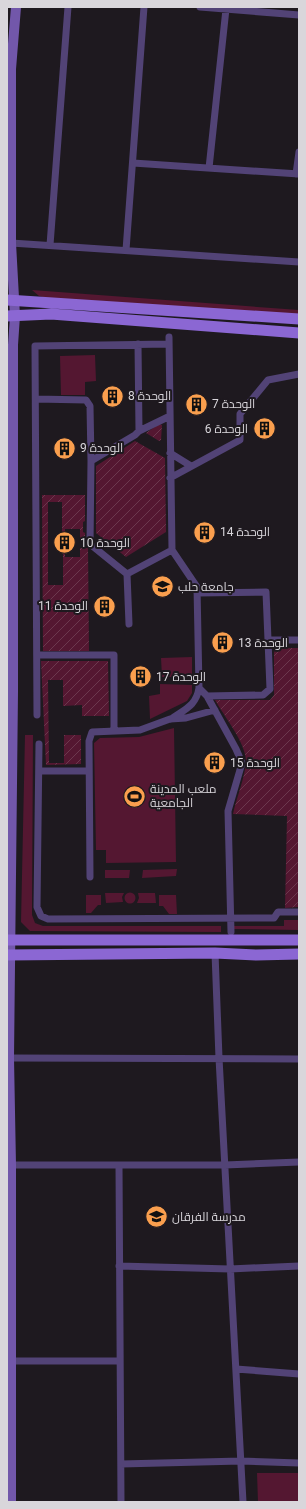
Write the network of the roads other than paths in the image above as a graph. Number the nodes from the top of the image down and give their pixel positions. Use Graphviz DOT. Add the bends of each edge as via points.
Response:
graph roads {
  1 [pos="16,7"];
  2 [pos="68,7"];
  3 [pos="144,7"];
  4 [pos="200,7"];
  5 [pos="226,9"];
  6 [pos="299,15"];
  7 [pos="299,152"];
  8 [pos="133,163"];
  9 [pos="209,168"];
  10 [pos="298,174"];
  11 [pos="11,243"];
  12 [pos="50,245"];
  13 [pos="126,250"];
  14 [pos="299,262"];
  15 [pos="11,300"];
  16 [pos="11,316"];
  17 [pos="299,319"];
  18 [pos="299,333"];
  19 [pos="138,344"];
  20 [pos="299,374"];
  21 [pos="36,399"];
  22 [pos="170,416"];
  23 [pos="139,431"];
  24 [pos="170,453"];
  25 [pos="92,461"];
  26 [pos="191,466"];
  27 [pos="170,478"];
  28 [pos="172,550"];
  29 [pos="127,574"];
  30 [pos="197,593"];
  31 [pos="129,624"];
  32 [pos="268,640"];
  33 [pos="299,640"];
  34 [pos="37,655"];
  35 [pos="199,688"];
  36 [pos="207,696"];
  37 [pos="214,710"];
  38 [pos="37,715"];
  39 [pos="170,719"];
  40 [pos="114,730"];
  41 [pos="39,744"];
  42 [pos="39,771"];
  43 [pos="89,771"];
  44 [pos="90,877"];
  45 [pos="299,912"];
  46 [pos="231,918"];
  47 [pos="231,932"];
  48 [pos="9,940"];
  49 [pos="299,940"];
  50 [pos="277,941"];
  51 [pos="215,952"];
  52 [pos="299,954"];
  53 [pos="9,955"];
  54 [pos="277,955"];
  55 [pos="9,1058"];
  56 [pos="219,1058"];
  57 [pos="299,1059"];
  58 [pos="299,1162"];
  59 [pos="11,1164"];
  60 [pos="119,1165"];
  61 [pos="225,1165"];
  62 [pos="119,1266"];
  63 [pos="299,1266"];
  64 [pos="230,1269"];
  65 [pos="11,1361"];
  66 [pos="120,1361"];
  67 [pos="236,1369"];
  68 [pos="299,1374"];
  69 [pos="241,1461"];
  70 [pos="299,1463"];
  71 [pos="121,1464"];
  72 [pos="11,1502"];
  73 [pos="121,1502"];
  74 [pos="243,1502"];
  1 -- 11 [label="main road" via="11,68"];
  2 -- 12 [label="street"];
  3 -- 8 [label="street"];
  4 -- 5 [label="street"];
  5 -- 6 [label="street"];
  5 -- 9 [label="street"];
  7 -- 10 [label="street"];
  8 -- 9 [label="street"];
  8 -- 13 [label="street"];
  9 -- 10 [label="street"];
  11 -- 12 [label="street"];
  11 -- 15 [label="main road"];
  12 -- 13 [label="street"];
  13 -- 14 [label="street"];
  15 -- 16 [label="main road"];
  15 -- 17 [label="main road"];
  16 -- 18 [label="main road" via="51,314"];
  16 -- 48 [label="main road" via="13,692"];
  19 -- 21 [label="street" via="35,346"];
  19 -- 22 [label="street" via="169,340"];
  19 -- 23 [label="street"];
  20 -- 26 [label="street" via="268,380 240,414 240,440"];
  21 -- 25 [label="street" via="86,400 90,406"];
  21 -- 34 [label="street"];
  22 -- 23 [label="street"];
  22 -- 24 [label="street"];
  23 -- 25 [label="street"];
  24 -- 26 [label="street"];
  24 -- 27 [label="street"];
  25 -- 29 [label="street" via="90,544"];
  26 -- 27 [label="street"];
  27 -- 28 [label="street"];
  28 -- 29 [label="street"];
  28 -- 30 [label="street" via="197,587"];
  29 -- 31 [label="street"];
  30 -- 32 [label="street" via="266,592"];
  30 -- 35 [label="street"];
  32 -- 33 [label="street"];
  32 -- 36 [label="street" via="270,689 263,695"];
  34 -- 38 [label="street"];
  34 -- 40 [label="street" via="114,655"];
  35 -- 36 [label="street"];
  35 -- 39 [label="street" via="198,698 193,705"];
  36 -- 37 [label="street"];
  37 -- 39 [label="street" via="186,718"];
  37 -- 46 [label="street" via="242,763 228,811"];
  39 -- 40 [label="street" via="140,730"];
  40 -- 43 [label="street" via="92,732 89,741"];
  41 -- 42 [label="street"];
  42 -- 43 [label="street"];
  42 -- 46 [label="street" via="37,907 41,916 48,919"];
  43 -- 44 [label="street"];
  45 -- 46 [label="street" via="278,912 274,918"];
  46 -- 47 [label="street"];
  48 -- 50 [label="main road"];
  48 -- 53 [label="main road"];
  49 -- 50 [label="main road"];
  50 -- 54 [label="main road"];
  51 -- 53 [label="main road"];
  51 -- 54 [label="main road"];
  51 -- 56 [label="street"];
  52 -- 54 [label="main road"];
  53 -- 55 [label="main road"];
  55 -- 56 [label="street"];
  55 -- 59 [label="main road"];
  56 -- 57 [label="street"];
  56 -- 61 [label="street"];
  58 -- 61 [label="street"];
  59 -- 60 [label="street"];
  59 -- 65 [label="main road"];
  60 -- 61 [label="street"];
  60 -- 62 [label="street"];
  61 -- 64 [label="street"];
  62 -- 64 [label="street"];
  62 -- 66 [label="street"];
  63 -- 64 [label="street"];
  64 -- 67 [label="street"];
  65 -- 66 [label="street"];
  65 -- 72 [label="main road"];
  66 -- 71 [label="street"];
  67 -- 68 [label="street"];
  67 -- 69 [label="street"];
  69 -- 70 [label="street"];
  69 -- 71 [label="street"];
  69 -- 74 [label="street"];
  71 -- 73 [label="street"];
}
